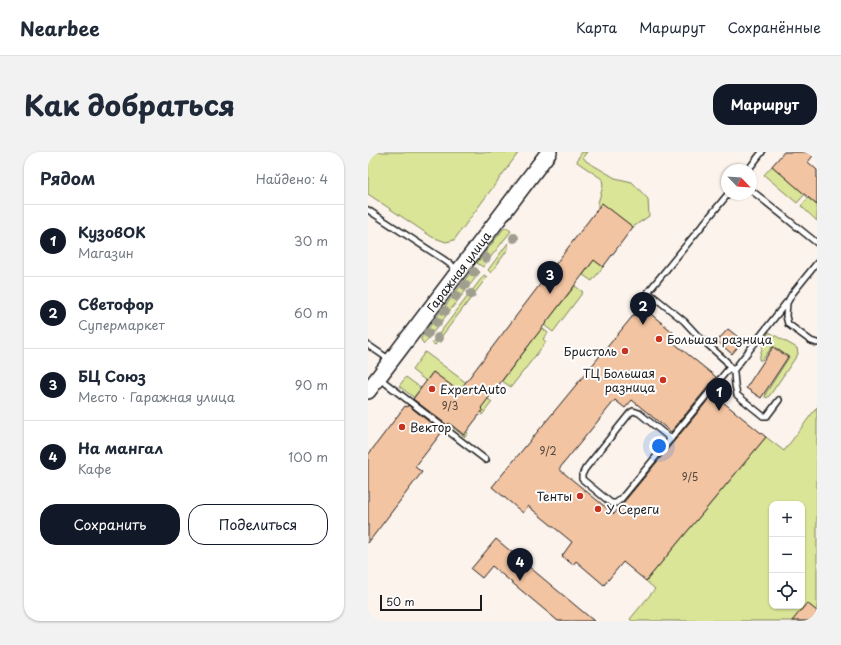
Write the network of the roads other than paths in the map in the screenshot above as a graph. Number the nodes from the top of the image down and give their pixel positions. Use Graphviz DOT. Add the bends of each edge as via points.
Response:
graph roads {
  1 [pos="549,152"];
  2 [pos="762,152"];
  3 [pos="753,164"];
  4 [pos="757,195"];
  5 [pos="723,200"];
  6 [pos="368,210"];
  7 [pos="817,243"];
  8 [pos="817,263"];
  9 [pos="459,270"];
  10 [pos="787,303"];
  11 [pos="817,343"];
  12 [pos="368,345"];
  13 [pos="391,361"];
  14 [pos="731,369"];
  15 [pos="378,377"];
  16 [pos="368,391"];
  17 [pos="779,400"];
  18 [pos="671,439"];
  19 [pos="486,460"];
  1 -- 9 [label="street, Гаражная улица"];
  2 -- 3 [label="lane"];
  4 -- 7 [label="lane"];
  5 -- 14 [label="lane" via="648,292 684,321 726,361"];
  6 -- 9 [label="lane"];
  8 -- 10 [label="lane"];
  9 -- 13 [label="street, Гаражная улица"];
  10 -- 11 [label="lane" via="788,324"];
  10 -- 14 [label="lane"];
  12 -- 13 [label="lane"];
  13 -- 15 [label="street, Гаражная улица"];
  14 -- 17 [label="lane" via="734,373 737,395 763,416 767,416"];
  14 -- 18 [label="lane"];
  15 -- 16 [label="street, Гаражная улица"];
  15 -- 19 [label="lane"];
  18 -- 18 [label="lane" via="616,503 611,503 582,479 585,469 633,411"];
}
